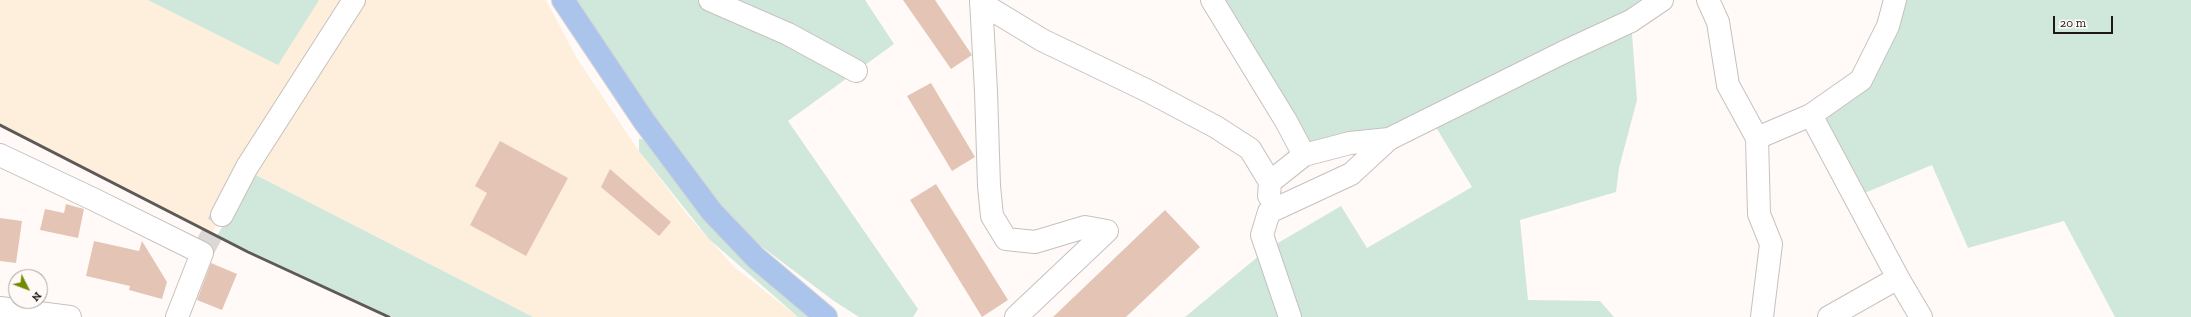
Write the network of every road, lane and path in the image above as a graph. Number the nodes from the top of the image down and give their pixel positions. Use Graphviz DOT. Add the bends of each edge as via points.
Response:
graph roads {
  1 [pos="354,0"];
  2 [pos="710,0"];
  3 [pos="1212,0"];
  4 [pos="1662,0"];
  5 [pos="1708,0"];
  6 [pos="1895,0"];
  7 [pos="565,1"];
  8 [pos="981,2"];
  9 [pos="856,71"];
  10 [pos="1812,115"];
  11 [pos="1757,138"];
  12 [pos="1389,139"];
  13 [pos="0,155"];
  14 [pos="1304,155"];
  15 [pos="1270,182"];
  16 [pos="1269,212"];
  17 [pos="222,215"];
  18 [pos="1898,278"];
  19 [pos="0,308"];
  20 [pos="43,315"];
  21 [pos="70,317"];
  22 [pos="177,317"];
  23 [pos="826,317"];
  24 [pos="1016,317"];
  25 [pos="1290,317"];
  26 [pos="1762,317"];
  27 [pos="1829,317"];
  28 [pos="1921,317"];
  1 -- 17 [label="street" via="247,167"];
  2 -- 9 [label="street" via="788,34"];
  3 -- 14 [label="street"];
  4 -- 12 [label="street" via="1631,21"];
  5 -- 11 [label="street" via="1718,22 1728,85"];
  6 -- 10 [label="street" via="1888,26 1861,80"];
  7 -- 23 [label="main road" via="644,121 712,212 756,258"];
  8 -- 15 [label="street" via="1042,40 1216,127 1250,149"];
  8 -- 24 [label="street" via="988,186 992,216 1006,239 1035,242 1085,227 1107,232"];
  10 -- 11 [label="street"];
  10 -- 18 [label="street"];
  11 -- 26 [label="street" via="1759,214 1771,244"];
  12 -- 14 [label="street" via="1350,143"];
  12 -- 16 [label="street" via="1351,174"];
  13 -- 22 [label="street" via="202,253"];
  14 -- 15 [label="street"];
  15 -- 16 [label="street"];
  16 -- 25 [label="street" via="1262,235"];
  18 -- 27 [label="street"];
  18 -- 28 [label="street"];
  19 -- 20 [label="street"];
  20 -- 21 [label="street"];
}
